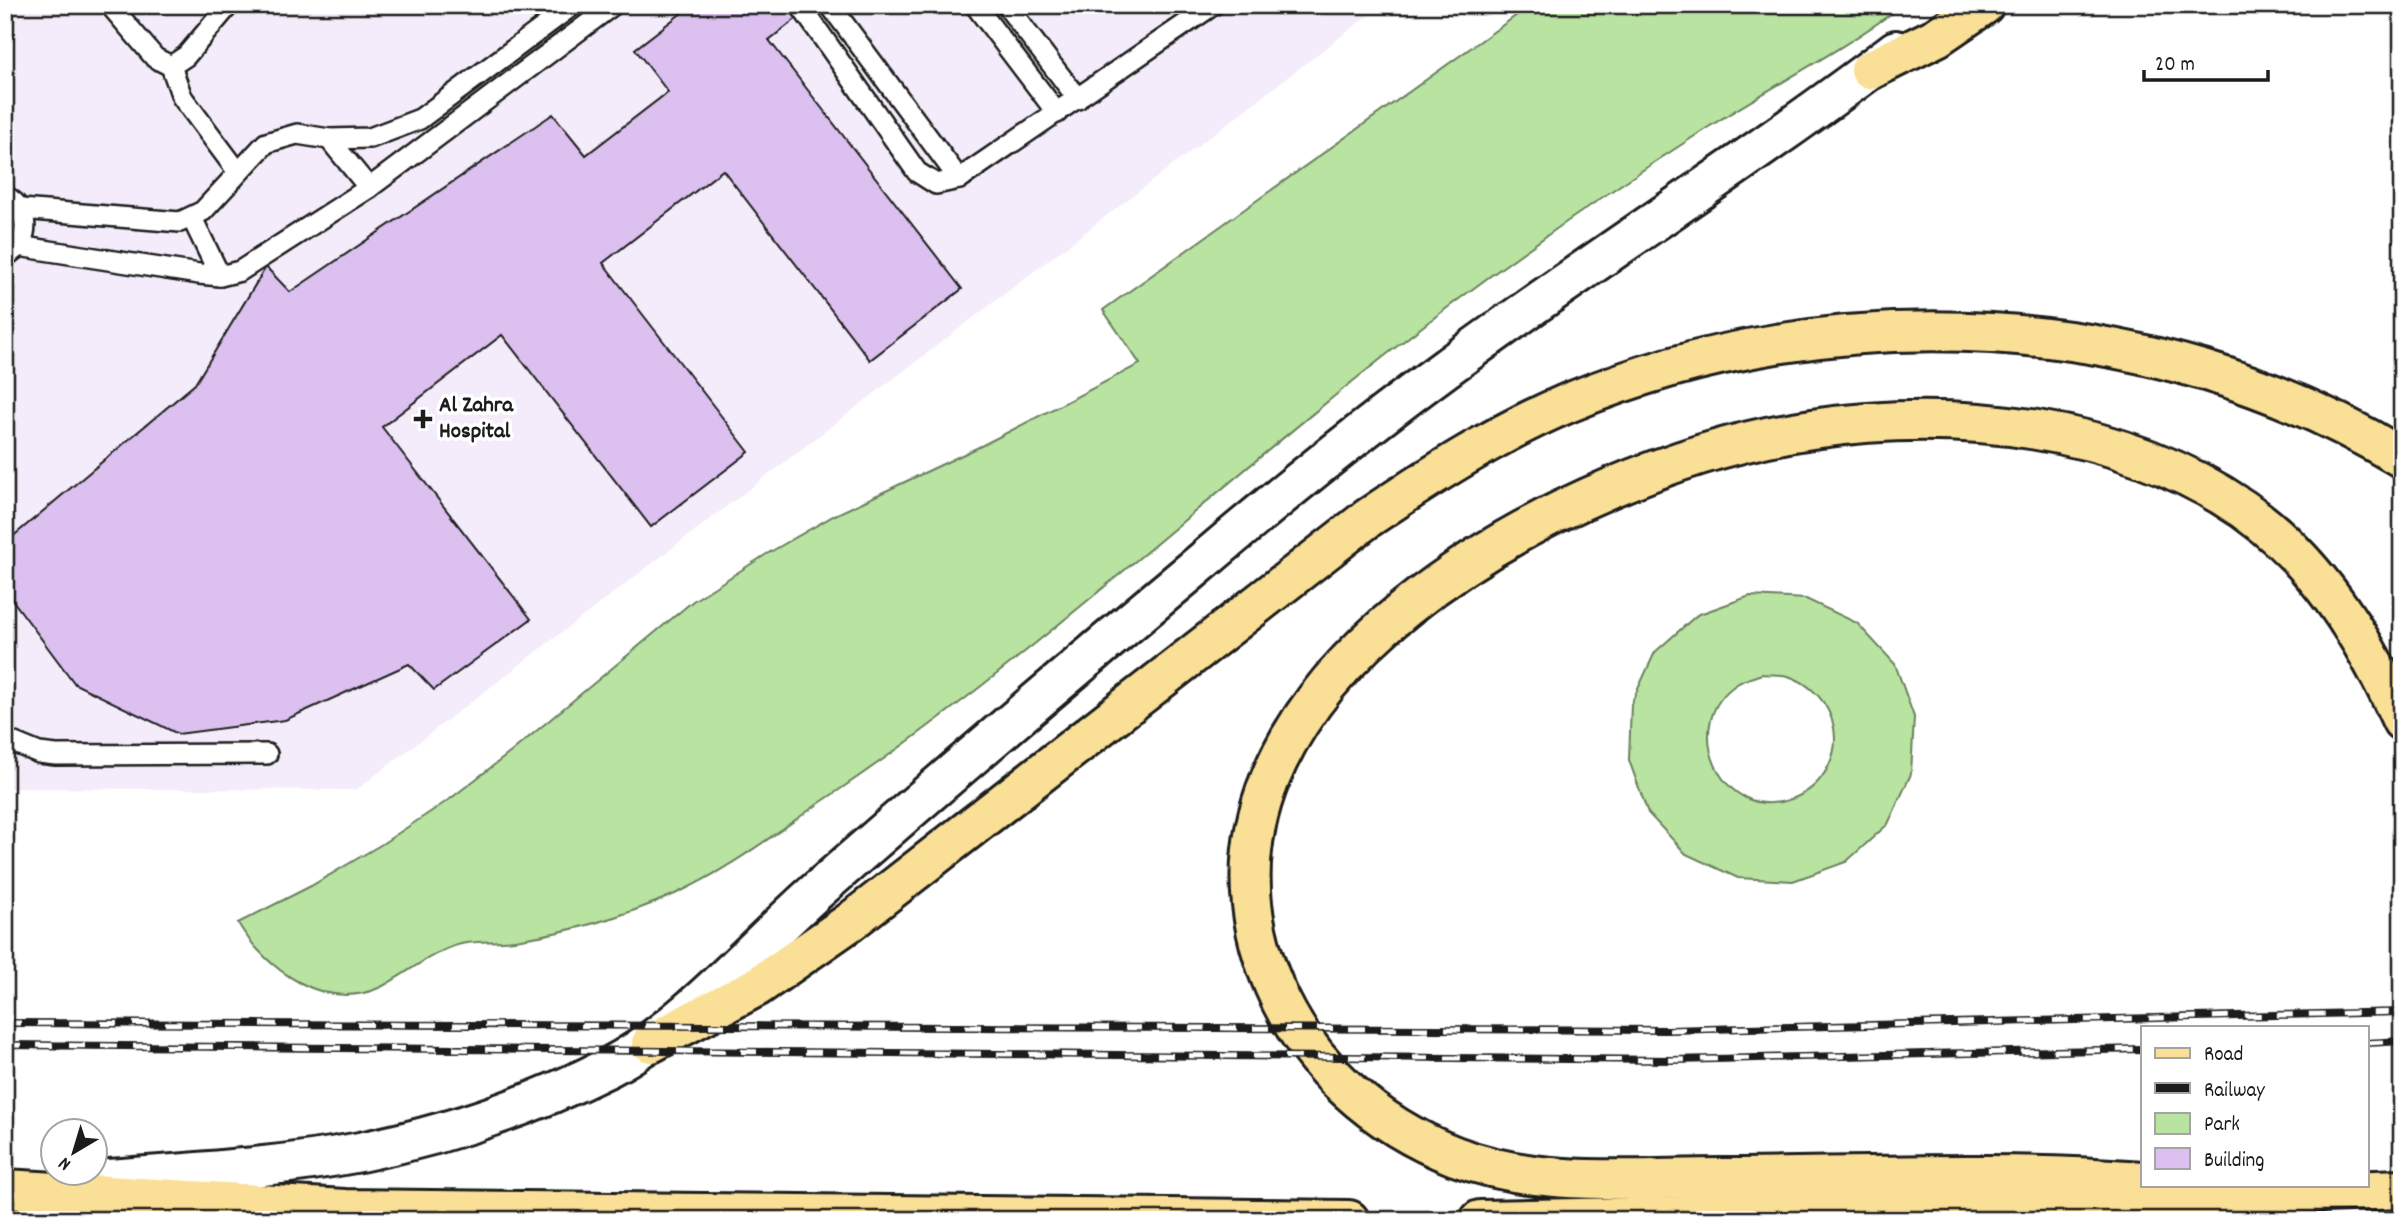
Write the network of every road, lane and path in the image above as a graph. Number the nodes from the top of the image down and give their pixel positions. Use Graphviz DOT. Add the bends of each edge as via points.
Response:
graph roads {
  1 [pos="110,5"];
  2 [pos="229,5"];
  3 [pos="573,5"];
  4 [pos="613,5"];
  5 [pos="800,5"];
  6 [pos="830,5"];
  7 [pos="975,5"];
  8 [pos="1006,5"];
  9 [pos="1213,5"];
  10 [pos="1953,5"];
  11 [pos="1984,5"];
  12 [pos="171,66"];
  13 [pos="1870,71"];
  14 [pos="1078,99"];
  15 [pos="1057,113"];
  16 [pos="329,139"];
  17 [pos="238,172"];
  18 [pos="958,179"];
  19 [pos="369,188"];
  20 [pos="13,202"];
  21 [pos="192,218"];
  22 [pos="12,251"];
  23 [pos="220,276"];
  24 [pos="2402,458"];
  25 [pos="2402,721"];
  26 [pos="5,739"];
  27 [pos="267,754"];
  28 [pos="651,1043"];
  29 [pos="2141,1181"];
  30 [pos="2198,1186"];
  31 [pos="5,1189"];
  32 [pos="2402,1189"];
  33 [pos="2264,1193"];
  34 [pos="1349,1220"];
  35 [pos="1480,1220"];
  1 -- 12 [label="lane" via="155,58"];
  2 -- 12 [label="lane" via="186,56"];
  3 -- 16 [label="lane" via="420,119 370,138"];
  4 -- 19 [label="lane"];
  5 -- 18 [label="lane" via="917,172 936,184"];
  6 -- 18 [label="lane"];
  7 -- 15 [label="lane"];
  8 -- 14 [label="lane"];
  9 -- 14 [label="lane"];
  10 -- 13 [label="main road"];
  11 -- 13 [label="main road" via="1937,37"];
  12 -- 17 [label="lane" via="181,97"];
  13 -- 28 [label="main road" via="1492,334 1335,451 983,746"];
  14 -- 15 [label="lane"];
  15 -- 18 [label="lane"];
  16 -- 17 [label="lane" via="297,134 281,137 266,143"];
  16 -- 19 [label="lane"];
  17 -- 21 [label="lane"];
  19 -- 23 [label="lane" via="258,261"];
  20 -- 21 [label="lane" via="167,222"];
  20 -- 22 [label="lane" via="26,228"];
  21 -- 23 [label="lane"];
  22 -- 23 [label="lane"];
  24 -- 28 [label="main road" via="2318,414 2246,386 2172,363 2020,335 1866,333 1790,341 1640,377 1568,403 1454,462 1368,518 850,922 758,986"];
  25 -- 29 [label="main road" via="2369,652 2314,575 2245,511 2204,486 2143,458 2011,426 1875,422 1807,429 1677,462 1553,514 1429,592 1338,671 1300,719 1276,762 1258,820 1252,869 1253,906 1270,978 1298,1033 1328,1072 1388,1122 1423,1142 1499,1169 1580,1179 1970,1176"];
  26 -- 27 [label="lane" via="56,755"];
  28 -- 31 [label="main road" via="608,1067 483,1120 419,1139 301,1160"];
  30 -- 33 [label="main road"];
  31 -- 34 [label="main road" via="345,1209"];
  32 -- 33 [label="main road"];
  33 -- 35 [label="main road" via="1731,1215"];
}
